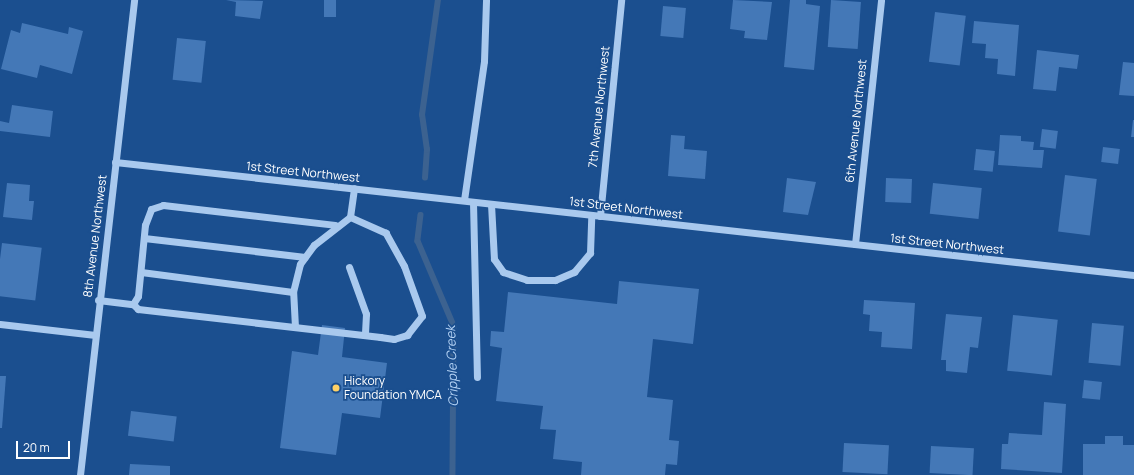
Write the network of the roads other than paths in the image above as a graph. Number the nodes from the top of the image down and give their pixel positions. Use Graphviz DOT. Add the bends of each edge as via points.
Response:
graph roads {
  1 [pos="134,0"];
  2 [pos="486,0"];
  3 [pos="621,0"];
  4 [pos="880,0"];
  5 [pos="114,162"];
  6 [pos="354,188"];
  7 [pos="464,200"];
  8 [pos="473,202"];
  9 [pos="491,204"];
  10 [pos="591,215"];
  11 [pos="600,216"];
  12 [pos="350,217"];
  13 [pos="335,225"];
  14 [pos="144,238"];
  15 [pos="855,244"];
  16 [pos="306,257"];
  17 [pos="349,267"];
  18 [pos="140,272"];
  19 [pos="1134,275"];
  20 [pos="292,292"];
  21 [pos="98,300"];
  22 [pos="133,304"];
  23 [pos="0,324"];
  24 [pos="295,327"];
  25 [pos="95,335"];
  26 [pos="364,335"];
  27 [pos="477,377"];
  28 [pos="80,475"];
  1 -- 5 [label="street, 8th Avenue Northwest"];
  2 -- 7 [label="street" via="484,61"];
  3 -- 11 [label="street, 7th Avenue Northwest"];
  4 -- 15 [label="street, 6th Avenue Northwest"];
  5 -- 6 [label="street, 1st Street Northwest"];
  5 -- 21 [label="street, 8th Avenue Northwest"];
  6 -- 7 [label="street, 1st Street Northwest"];
  6 -- 12 [label="street"];
  7 -- 8 [label="street, 1st Street Northwest"];
  8 -- 9 [label="street, 1st Street Northwest"];
  8 -- 27 [label="street"];
  9 -- 10 [label="street, 1st Street Northwest"];
  9 -- 10 [label="street" via="494,259 503,272 527,280 555,280 574,272 590,253"];
  10 -- 11 [label="street, 1st Street Northwest"];
  11 -- 15 [label="street, 1st Street Northwest"];
  12 -- 13 [label="street"];
  12 -- 26 [label="street" via="386,233 404,266 422,316 407,334 394,339"];
  13 -- 14 [label="street" via="163,206 151,209"];
  13 -- 16 [label="street"];
  14 -- 16 [label="street"];
  14 -- 18 [label="street"];
  15 -- 19 [label="street, 1st Street Northwest"];
  16 -- 20 [label="street"];
  17 -- 26 [label="street" via="366,314"];
  18 -- 20 [label="street"];
  18 -- 22 [label="street" via="138,296"];
  20 -- 24 [label="street"];
  21 -- 22 [label="street"];
  21 -- 25 [label="street, 8th Avenue Northwest"];
  22 -- 24 [label="street" via="138,309"];
  23 -- 25 [label="street"];
  24 -- 26 [label="street"];
  25 -- 28 [label="street, 8th Avenue Northwest"];
}
